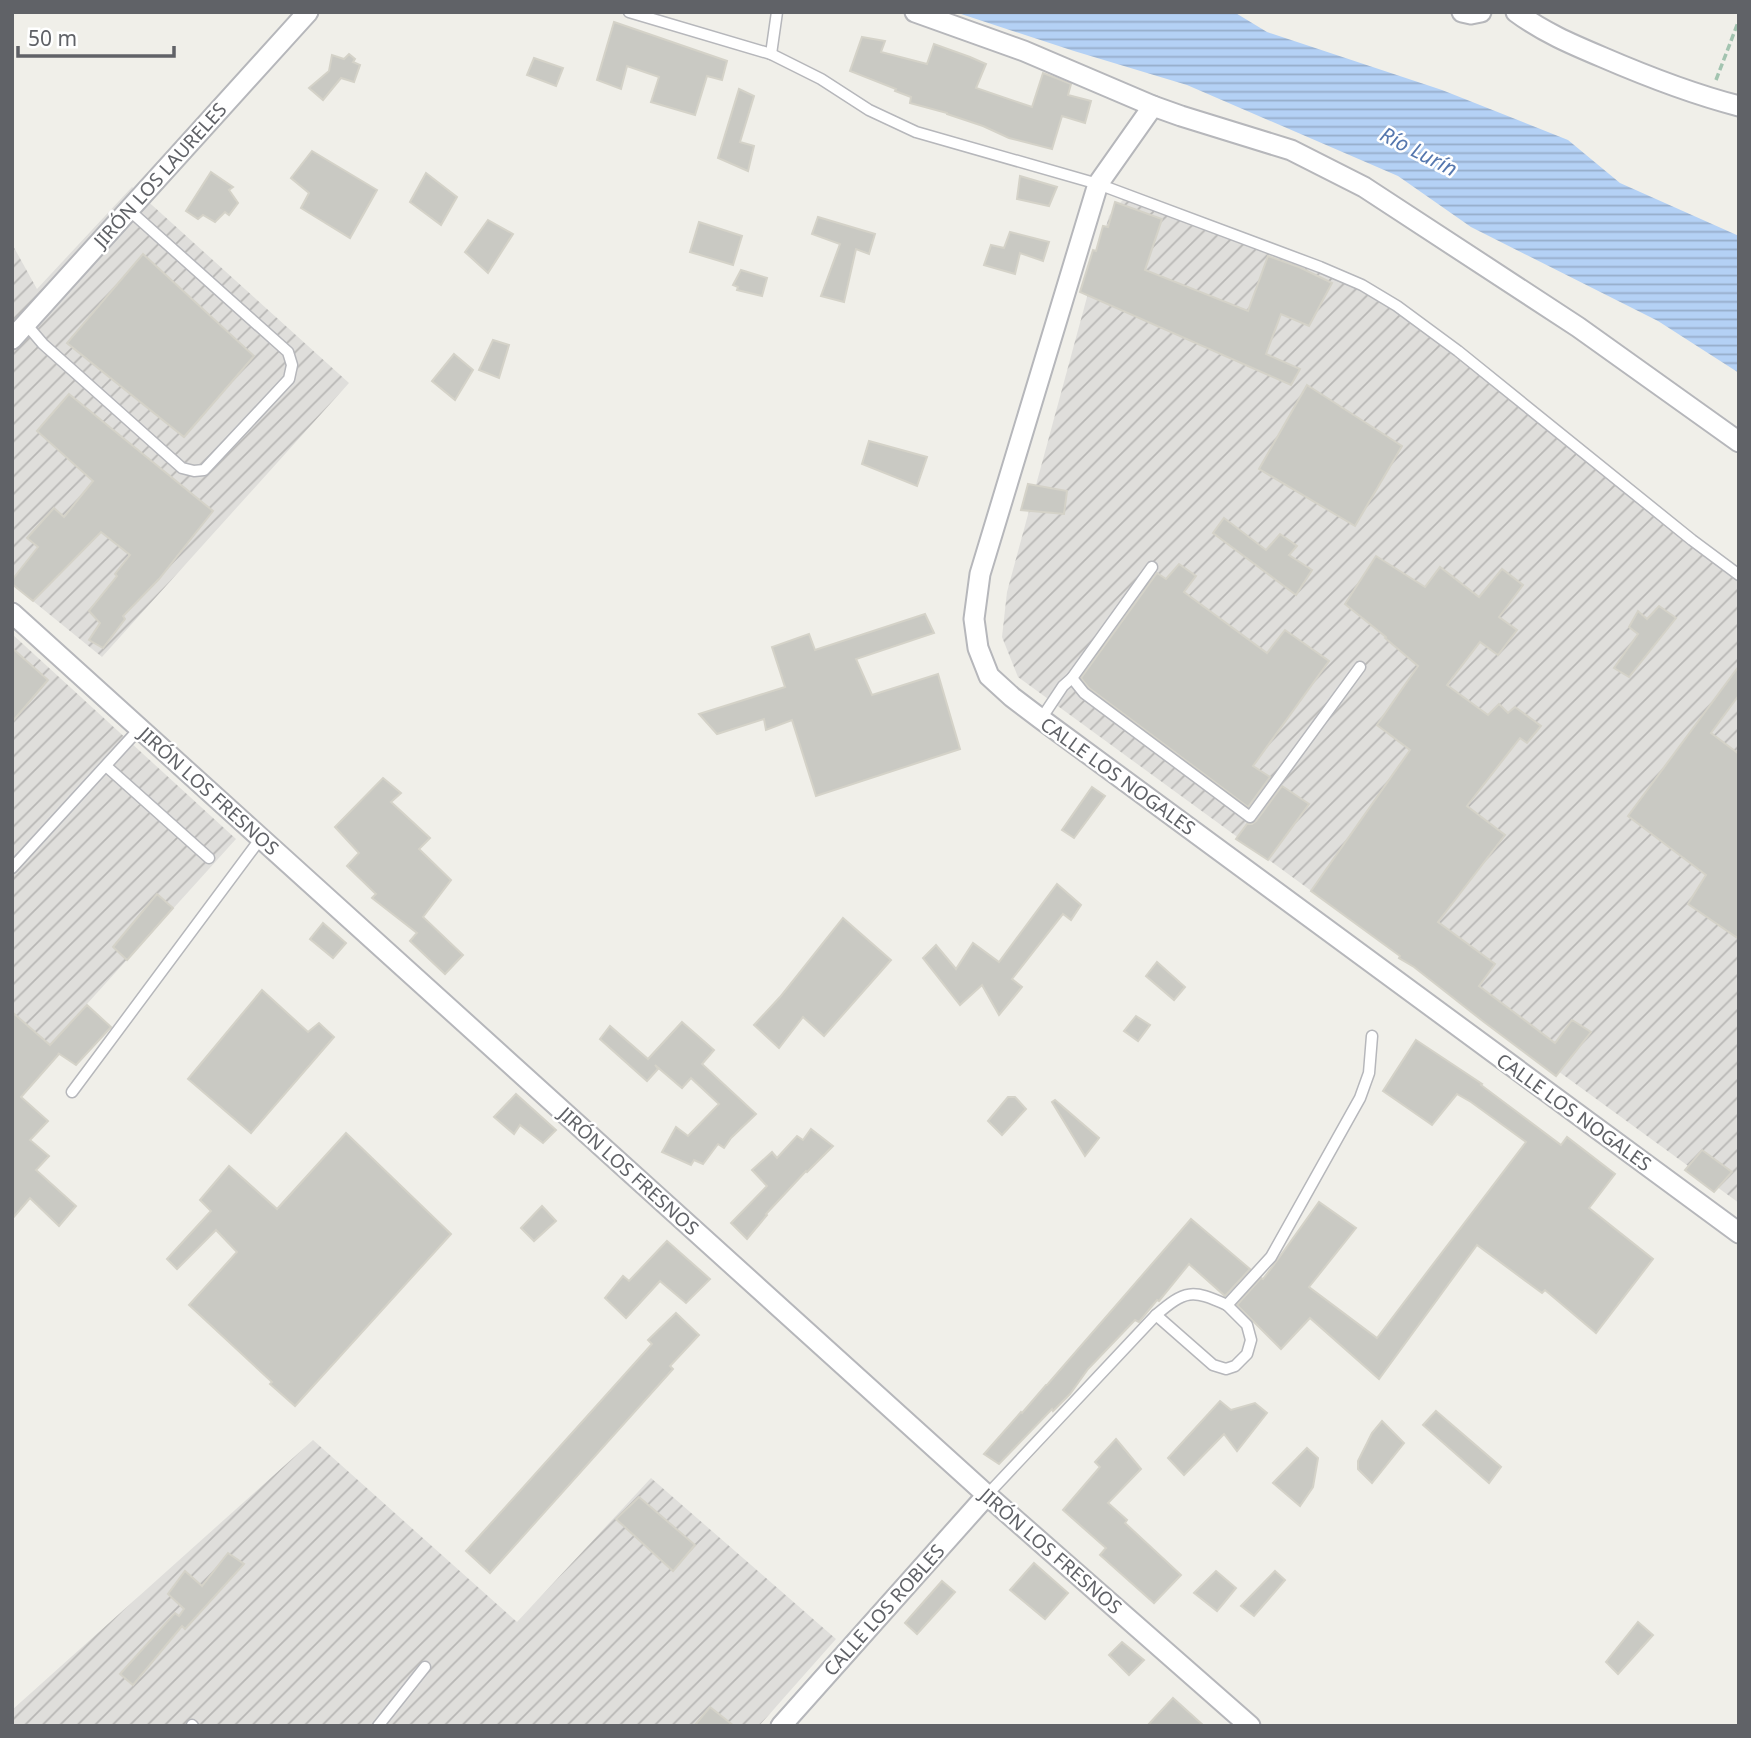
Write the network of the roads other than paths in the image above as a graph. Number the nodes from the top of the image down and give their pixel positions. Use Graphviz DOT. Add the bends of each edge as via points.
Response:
graph roads {
  1 [pos="308,12"];
  2 [pos="629,12"];
  3 [pos="777,12"];
  4 [pos="915,12"];
  5 [pos="1462,12"];
  6 [pos="1481,12"];
  7 [pos="1516,12"];
  8 [pos="771,54"];
  9 [pos="1153,106"];
  10 [pos="1739,106"];
  11 [pos="1098,184"];
  12 [pos="129,210"];
  13 [pos="26,324"];
  14 [pos="12,339"];
  15 [pos="1739,442"];
  16 [pos="1152,567"];
  17 [pos="1739,575"];
  18 [pos="12,612"];
  19 [pos="1360,667"];
  20 [pos="1072,678"];
  21 [pos="1041,719"];
  22 [pos="140,728"];
  23 [pos="106,766"];
  24 [pos="261,838"];
  25 [pos="209,858"];
  26 [pos="12,869"];
  27 [pos="1372,1035"];
  28 [pos="72,1092"];
  29 [pos="1739,1233"];
  30 [pos="1227,1305"];
  31 [pos="1156,1315"];
  32 [pos="987,1495"];
  33 [pos="425,1667"];
  34 [pos="378,1726"];
  35 [pos="780,1726"];
  36 [pos="1250,1726"];
  1 -- 12 [label="street, JIRÓN LOS LAURELES"];
  2 -- 8 [label="lane"];
  3 -- 8 [label="lane"];
  4 -- 9 [label="street" via="1024,51"];
  5 -- 6 [label="street"];
  7 -- 10 [label="street" via="1553,36 1632,70"];
  8 -- 11 [label="lane" via="916,132"];
  9 -- 11 [label="street, CALLE LOS NOGALES"];
  9 -- 15 [label="street" via="1291,150 1364,187 1578,327"];
  11 -- 17 [label="lane" via="1320,267 1397,306"];
  11 -- 21 [label="street, CALLE LOS NOGALES" via="980,574 974,619 989,677"];
  12 -- 13 [label="street, JIRÓN LOS LAURELES"];
  12 -- 13 [label="lane" via="288,352 292,365 289,379 204,470 194,471 181,468"];
  13 -- 14 [label="street, JIRÓN LOS LAURELES"];
  16 -- 20 [label="lane"];
  18 -- 22 [label="street, JIRÓN LOS FRESNOS"];
  19 -- 20 [label="lane" via="1250,817 1084,694"];
  20 -- 21 [label="lane"];
  21 -- 29 [label="street, CALLE LOS NOGALES"];
  22 -- 23 [label="lane"];
  22 -- 24 [label="street, JIRÓN LOS FRESNOS"];
  23 -- 25 [label="lane"];
  23 -- 26 [label="lane"];
  24 -- 28 [label="lane"];
  24 -- 32 [label="street, JIRÓN LOS FRESNOS"];
  27 -- 30 [label="lane" via="1369,1073 1360,1098 1270,1257"];
  30 -- 31 [label="lane" via="1203,1294 1183,1296"];
  30 -- 31 [label="lane" via="1247,1325 1251,1340 1247,1354 1226,1369 1213,1365"];
  31 -- 32 [label="lane"];
  32 -- 35 [label="street, CALLE LOS ROBLES"];
  32 -- 36 [label="street, JIRÓN LOS FRESNOS"];
  33 -- 34 [label="lane"];
}
